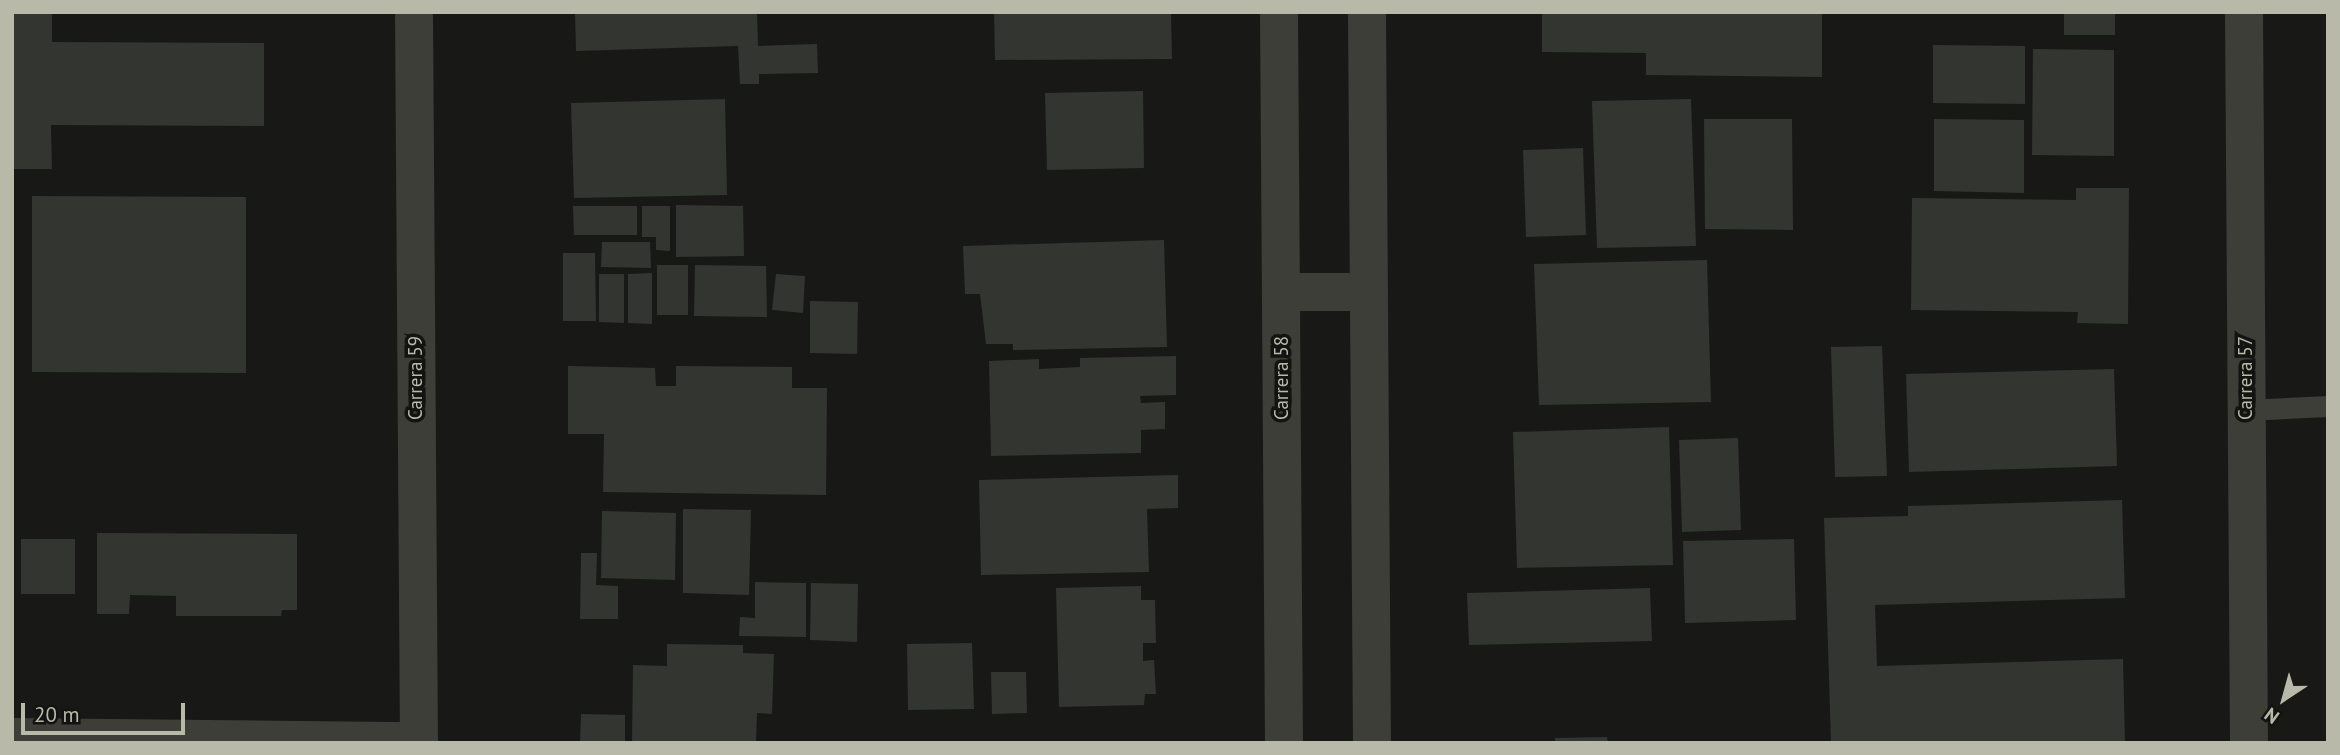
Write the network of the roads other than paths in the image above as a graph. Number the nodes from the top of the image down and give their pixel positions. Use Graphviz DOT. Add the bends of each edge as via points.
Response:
graph roads {
  1 [pos="414,12"];
  2 [pos="1279,12"];
  3 [pos="1367,12"];
  4 [pos="2244,12"];
  5 [pos="1281,292"];
  6 [pos="1369,292"];
  7 [pos="2328,407"];
  8 [pos="2246,410"];
  9 [pos="12,737"];
  10 [pos="419,742"];
  11 [pos="1284,743"];
  12 [pos="1372,743"];
  13 [pos="2249,743"];
  1 -- 10 [label="street, Carrera 59"];
  2 -- 5 [label="street, Carrera 58"];
  3 -- 6 [label="street"];
  4 -- 8 [label="street, Carrera 57"];
  5 -- 6 [label="street"];
  5 -- 11 [label="street, Carrera 58"];
  6 -- 12 [label="street"];
  7 -- 8 [label="lane"];
  8 -- 13 [label="street, Carrera 57"];
  9 -- 10 [label="street"];
}
